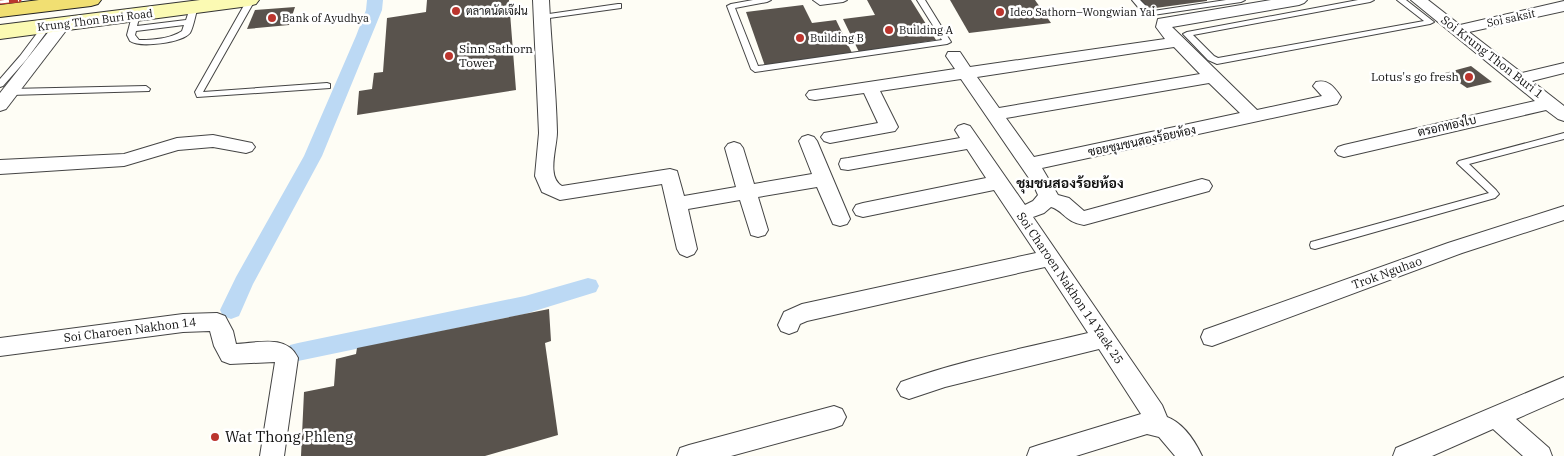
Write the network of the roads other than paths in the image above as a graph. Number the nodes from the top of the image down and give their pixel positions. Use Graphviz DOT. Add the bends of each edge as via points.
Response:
graph roads {
  1 [pos="91,0"];
  2 [pos="250,0"];
  3 [pos="767,0"];
  4 [pos="817,0"];
  5 [pos="843,0"];
  6 [pos="921,0"];
  7 [pos="1136,0"];
  8 [pos="1241,0"];
  9 [pos="1299,0"];
  10 [pos="1370,0"];
  11 [pos="1401,0"];
  12 [pos="1418,0"];
  13 [pos="618,6"];
  14 [pos="1564,6"];
  15 [pos="542,8"];
  16 [pos="0,11"];
  17 [pos="192,14"];
  18 [pos="1437,21"];
  19 [pos="134,22"];
  20 [pos="55,25"];
  21 [pos="1457,30"];
  22 [pos="0,32"];
  23 [pos="1178,42"];
  24 [pos="954,56"];
  25 [pos="1564,68"];
  26 [pos="13,69"];
  27 [pos="0,70"];
  28 [pos="966,74"];
  29 [pos="1212,77"];
  30 [pos="1520,79"];
  31 [pos="327,86"];
  32 [pos="1322,86"];
  33 [pos="870,87"];
  34 [pos="146,89"];
  35 [pos="3,94"];
  36 [pos="815,95"];
  37 [pos="1550,103"];
  38 [pos="995,114"];
  39 [pos="1564,115"];
  40 [pos="1254,117"];
  41 [pos="1564,136"];
  42 [pos="830,137"];
  43 [pos="808,141"];
  44 [pos="246,147"];
  45 [pos="734,148"];
  46 [pos="1344,151"];
  47 [pos="848,164"];
  48 [pos="1030,164"];
  49 [pos="0,167"];
  50 [pos="822,179"];
  51 [pos="999,182"];
  52 [pos="1202,186"];
  53 [pos="747,192"];
  54 [pos="1047,199"];
  55 [pos="677,204"];
  56 [pos="863,210"];
  57 [pos="1020,213"];
  58 [pos="1564,213"];
  59 [pos="840,219"];
  60 [pos="758,230"];
  61 [pos="1315,245"];
  62 [pos="687,249"];
  63 [pos="1050,258"];
  64 [pos="790,325"];
  65 [pos="1212,337"];
  66 [pos="1104,339"];
  67 [pos="0,347"];
  68 [pos="1564,387"];
  69 [pos="909,389"];
  70 [pos="834,417"];
  71 [pos="1497,417"];
  72 [pos="1156,422"];
  73 [pos="272,456"];
  74 [pos="688,456"];
  75 [pos="1039,456"];
  76 [pos="1190,456"];
  77 [pos="1405,456"];
  78 [pos="1540,456"];
  1 -- 16 [label="main road, Krung Thon Buri Road"];
  2 -- 17 [label="main road, Krung Thon Buri Road"];
  2 -- 31 [label="lane" via="200,95"];
  3 -- 6 [label="lane" via="731,6 755,69 947,42"];
  4 -- 5 [label="lane" via="820,3"];
  7 -- 8 [label="lane" via="1146,11 1153,13"];
  9 -- 23 [label="street" via="1164,22 1164,27"];
  10 -- 18 [label="lane" via="1187,34 1218,61"];
  11 -- 18 [label="lane"];
  12 -- 18 [label="street, Soi Krung Thon Buri 1"];
  13 -- 15 [label="lane"];
  14 -- 21 [label="street, Soi saksit"];
  15 -- 55 [label="street" via="548,133 544,176 548,187 560,193 670,176"];
  17 -- 19 [label="main road, Krung Thon Buri Road"];
  17 -- 19 [label="lane" via="186,32 180,36 141,42 132,38"];
  18 -- 21 [label="street, Soi Krung Thon Buri 1"];
  19 -- 20 [label="main road, Krung Thon Buri Road"];
  20 -- 22 [label="main road, Krung Thon Buri Road"];
  20 -- 26 [label="lane"];
  20 -- 35 [label="street"];
  21 -- 30 [label="street, Soi Krung Thon Buri 1"];
  23 -- 28 [label="street"];
  23 -- 29 [label="street"];
  24 -- 28 [label="street"];
  25 -- 30 [label="street"];
  26 -- 27 [label="lane"];
  26 -- 35 [label="lane"];
  28 -- 33 [label="street"];
  28 -- 38 [label="street"];
  29 -- 38 [label="street"];
  29 -- 40 [label="street"];
  30 -- 37 [label="street, Soi Krung Thon Buri 1"];
  32 -- 40 [label="street, ซอยชุมชนสองร้อยห้อง" via="1331,100"];
  33 -- 36 [label="street"];
  33 -- 42 [label="street" via="888,127"];
  34 -- 35 [label="lane"];
  37 -- 39 [label="street, Soi Krung Thon Buri 1"];
  37 -- 46 [label="street, ตรอกทองใบ"];
  38 -- 48 [label="street"];
  40 -- 48 [label="street, ซอยชุมชนสองร้อยห้อง"];
  41 -- 61 [label="lane" via="1462,163 1494,192 1492,196"];
  43 -- 50 [label="street"];
  44 -- 49 [label="street" via="213,141 177,144 124,160"];
  45 -- 53 [label="street"];
  47 -- 51 [label="street, Soi Charoen Nakhon 14 Yaek 25" via="968,136"];
  48 -- 54 [label="street" via="1042,182"];
  50 -- 53 [label="street"];
  50 -- 59 [label="street"];
  51 -- 56 [label="street"];
  51 -- 57 [label="street, Soi Charoen Nakhon 14 Yaek 25"];
  52 -- 54 [label="street" via="1084,218 1078,217 1062,203"];
  53 -- 55 [label="street"];
  53 -- 60 [label="street"];
  54 -- 57 [label="street" via="1034,210"];
  55 -- 62 [label="street"];
  57 -- 63 [label="street, Soi Charoen Nakhon 14 Yaek 25"];
  58 -- 65 [label="street, Trok Nguhao" via="1455,248"];
  63 -- 64 [label="street" via="802,314 792,318"];
  63 -- 66 [label="street, Soi Charoen Nakhon 14 Yaek 25"];
  66 -- 69 [label="street" via="945,377"];
  66 -- 72 [label="street, Soi Charoen Nakhon 14 Yaek 25" via="1154,413"];
  67 -- 73 [label="street, Soi Charoen Nakhon 14" via="183,323 217,322 230,354 278,351 287,358"];
  68 -- 71 [label="street"];
  70 -- 74 [label="street"];
  71 -- 77 [label="street"];
  71 -- 78 [label="street"];
  72 -- 75 [label="street"];
  72 -- 76 [label="street" via="1163,425"];
}
